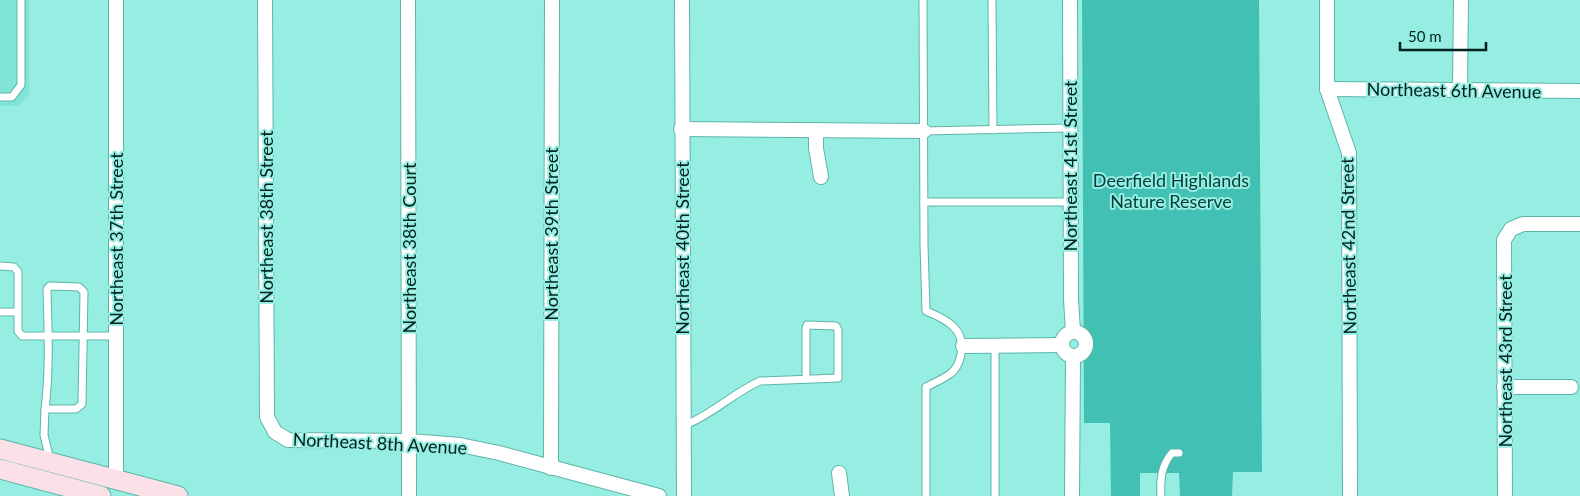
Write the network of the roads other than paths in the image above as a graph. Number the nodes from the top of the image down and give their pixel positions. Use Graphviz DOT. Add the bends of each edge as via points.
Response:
graph roads {
  1 [pos="21,0"];
  2 [pos="116,0"];
  3 [pos="265,0"];
  4 [pos="408,0"];
  5 [pos="552,0"];
  6 [pos="682,0"];
  7 [pos="923,0"];
  8 [pos="992,0"];
  9 [pos="1070,0"];
  10 [pos="1327,0"];
  11 [pos="1461,0"];
  12 [pos="1327,89"];
  13 [pos="1460,90"];
  14 [pos="1580,91"];
  15 [pos="0,97"];
  16 [pos="1070,128"];
  17 [pos="681,129"];
  18 [pos="816,130"];
  19 [pos="993,130"];
  20 [pos="924,131"];
  21 [pos="821,177"];
  22 [pos="924,202"];
  23 [pos="1070,202"];
  24 [pos="1580,224"];
  25 [pos="0,266"];
  26 [pos="0,312"];
  27 [pos="18,312"];
  28 [pos="1073,332"];
  29 [pos="83,336"];
  30 [pos="116,336"];
  31 [pos="48,337"];
  32 [pos="1062,345"];
  33 [pos="963,346"];
  34 [pos="995,346"];
  35 [pos="1073,356"];
  36 [pos="806,379"];
  37 [pos="1504,387"];
  38 [pos="1571,388"];
  39 [pos="45,409"];
  40 [pos="683,426"];
  41 [pos="275,432"];
  42 [pos="410,441"];
  43 [pos="0,449"];
  44 [pos="1179,453"];
  45 [pos="51,462"];
  46 [pos="551,468"];
  47 [pos="0,469"];
  48 [pos="839,473"];
  49 [pos="116,478"];
  50 [pos="101,496"];
  51 [pos="178,496"];
  52 [pos="409,496"];
  53 [pos="659,496"];
  54 [pos="684,496"];
  55 [pos="842,496"];
  56 [pos="926,496"];
  57 [pos="996,496"];
  58 [pos="1072,496"];
  59 [pos="1160,496"];
  60 [pos="1350,496"];
  61 [pos="1505,496"];
  1 -- 15 [label="lane" via="21,85 12,97"];
  2 -- 30 [label="street, Northeast 37th Street"];
  3 -- 41 [label="street, Northeast 38th Street" via="267,416"];
  4 -- 42 [label="street, Northeast 38th Court"];
  5 -- 46 [label="street, Northeast 39th Street"];
  6 -- 17 [label="street, Northeast 40th Street"];
  7 -- 20 [label="lane"];
  8 -- 19 [label="lane"];
  9 -- 16 [label="street, Northeast 41st Street"];
  10 -- 12 [label="street, Northeast 42nd Street"];
  11 -- 13 [label="street"];
  12 -- 13 [label="street, Northeast 6th Avenue"];
  12 -- 60 [label="street, Northeast 42nd Street" via="1349,153"];
  13 -- 14 [label="street, Northeast 6th Avenue"];
  16 -- 19 [label="lane"];
  16 -- 23 [label="street, Northeast 41st Street"];
  17 -- 18 [label="street"];
  17 -- 40 [label="street, Northeast 40th Street"];
  18 -- 20 [label="street"];
  18 -- 21 [label="street"];
  19 -- 20 [label="lane"];
  20 -- 22 [label="lane"];
  22 -- 23 [label="lane"];
  22 -- 33 [label="lane" via="926,310 958,329"];
  23 -- 28 [label="street, Northeast 41st Street"];
  24 -- 37 [label="street, Northeast 43rd Street" via="1523,224 1511,229 1504,240"];
  25 -- 27 [label="lane" via="14,267 18,272"];
  26 -- 27 [label="lane"];
  27 -- 31 [label="lane" via="18,331 22,336"];
  28 -- 32 [label="street" via="1065,336"];
  28 -- 35 [label="street" via="1082,335 1086,344 1082,353"];
  29 -- 30 [label="lane"];
  29 -- 31 [label="lane"];
  29 -- 31 [label="lane" via="84,292 79,286 50,286 47,289"];
  29 -- 39 [label="lane" via="82,404 76,409"];
  30 -- 49 [label="street, Northeast 37th Street"];
  31 -- 39 [label="lane"];
  32 -- 34 [label="street"];
  32 -- 35 [label="street"];
  33 -- 34 [label="street"];
  33 -- 56 [label="lane" via="960,362 952,374 926,387"];
  34 -- 57 [label="lane"];
  35 -- 58 [label="street"];
  36 -- 36 [label="lane" via="838,378 836,326 807,325"];
  36 -- 40 [label="lane" via="760,380 700,420"];
  37 -- 38 [label="street"];
  37 -- 61 [label="street, Northeast 43rd Street"];
  39 -- 45 [label="lane" via="44,435"];
  40 -- 54 [label="street, Northeast 40th Street"];
  41 -- 42 [label="street, Northeast 8th Avenue" via="288,440"];
  42 -- 46 [label="street, Northeast 8th Avenue" via="460,445"];
  42 -- 52 [label="street, Northeast 38th Court"];
  43 -- 45 [label="main road"];
  44 -- 59 [label="lane" via="1172,453 1165,461"];
  45 -- 49 [label="main road"];
  46 -- 53 [label="street, Northeast 8th Avenue"];
  47 -- 50 [label="main road"];
  48 -- 55 [label="street"];
  49 -- 51 [label="main road"];
}
